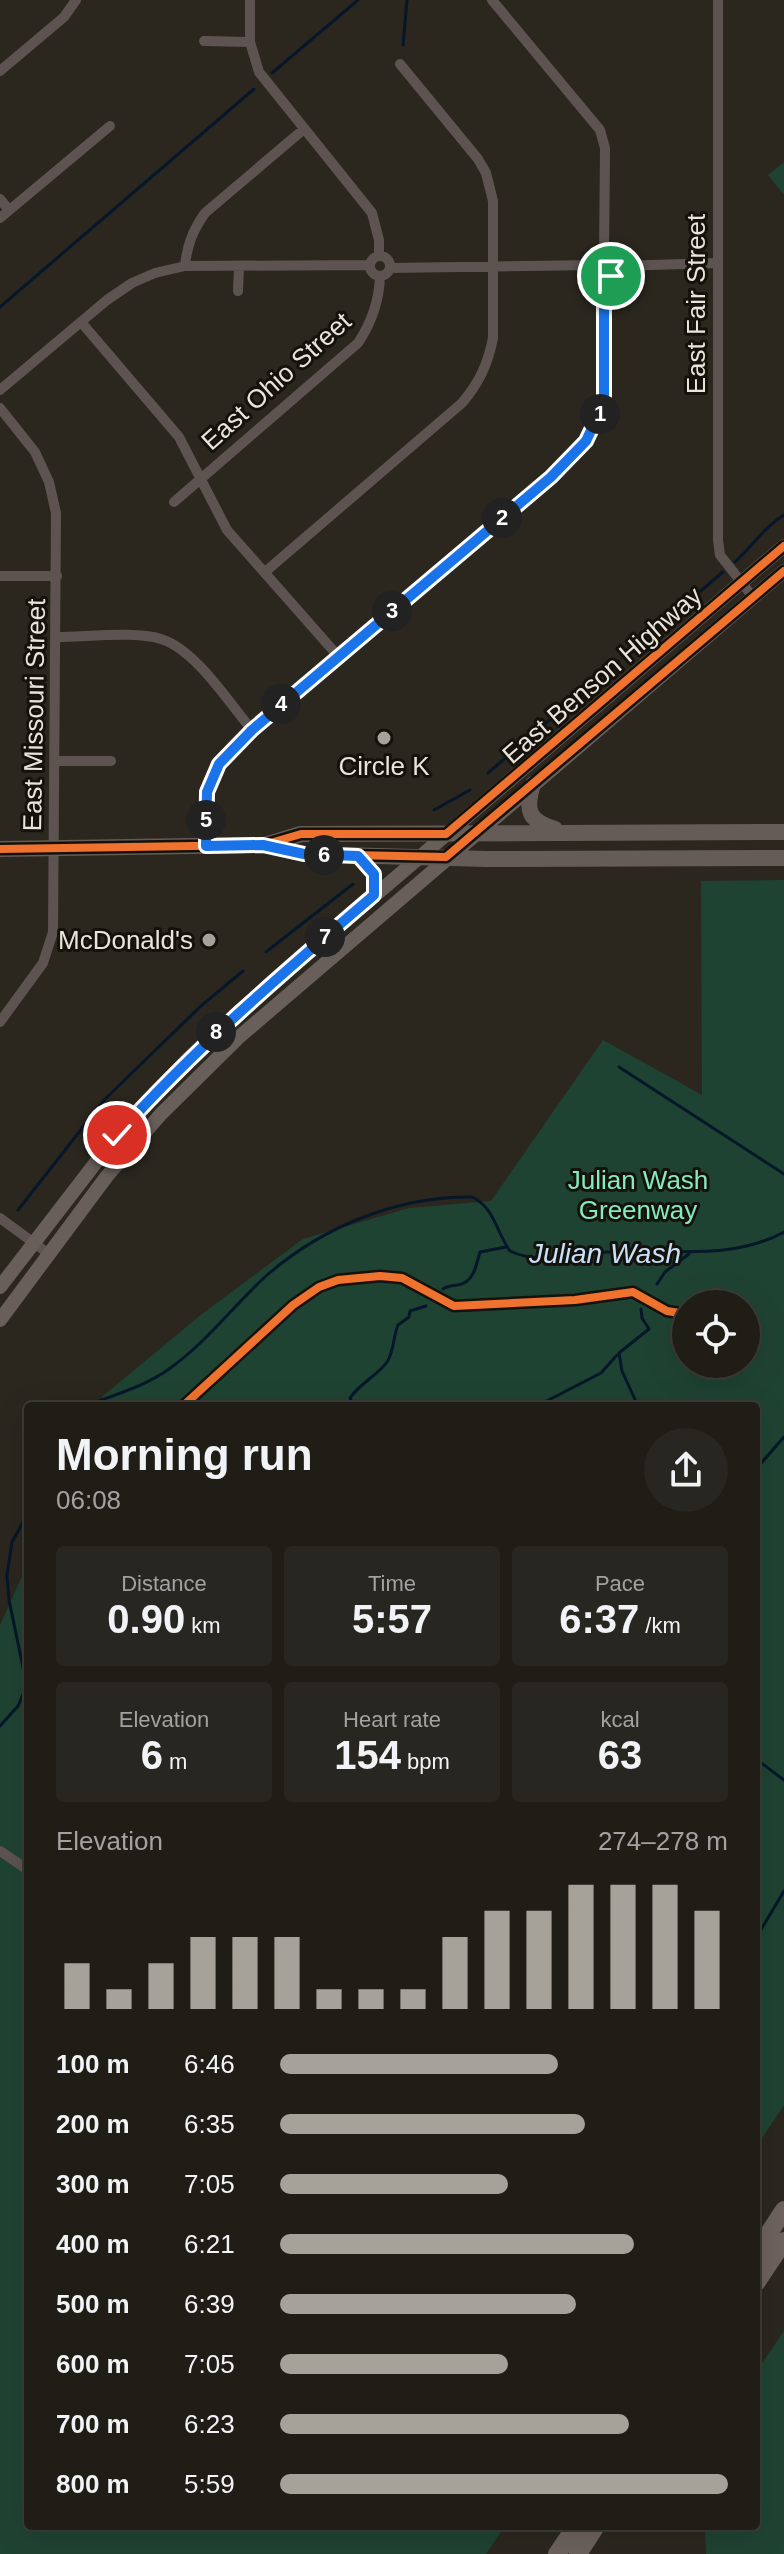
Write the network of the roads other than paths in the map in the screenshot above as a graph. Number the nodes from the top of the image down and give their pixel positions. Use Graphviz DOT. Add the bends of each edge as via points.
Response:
graph roads {
  1 [pos="76,0"];
  2 [pos="250,0"];
  3 [pos="492,0"];
  4 [pos="718,0"];
  5 [pos="204,41"];
  6 [pos="250,42"];
  7 [pos="400,64"];
  8 [pos="0,71"];
  9 [pos="110,126"];
  10 [pos="304,129"];
  11 [pos="0,199"];
  12 [pos="9,210"];
  13 [pos="0,218"];
  14 [pos="604,255"];
  15 [pos="379,256"];
  16 [pos="718,263"];
  17 [pos="370,265"];
  18 [pos="493,265"];
  19 [pos="595,265"];
  20 [pos="185,266"];
  21 [pos="617,266"];
  22 [pos="239,267"];
  23 [pos="390,268"];
  24 [pos="380,277"];
  25 [pos="604,277"];
  26 [pos="238,291"];
  27 [pos="81,322"];
  28 [pos="0,390"];
  29 [pos="0,408"];
  30 [pos="200,479"];
  31 [pos="174,502"];
  32 [pos="784,546"];
  33 [pos="784,571"];
  34 [pos="265,572"];
  35 [pos="0,576"];
  36 [pos="57,576"];
  37 [pos="741,582"];
  38 [pos="753,597"];
  39 [pos="57,637"];
  40 [pos="338,656"];
  41 [pos="252,730"];
  42 [pos="56,761"];
  43 [pos="111,761"];
  44 [pos="533,784"];
  45 [pos="784,832"];
  46 [pos="568,833"];
  47 [pos="446,834"];
  48 [pos="475,834"];
  49 [pos="263,845"];
  50 [pos="206,846"];
  51 [pos="0,849"];
  52 [pos="54,849"];
  53 [pos="358,856"];
  54 [pos="419,857"];
  55 [pos="446,857"];
  56 [pos="784,858"];
  57 [pos="374,895"];
  58 [pos="0,1022"];
  59 [pos="0,1218"];
  60 [pos="33,1241"];
  61 [pos="49,1254"];
  62 [pos="0,1287"];
  63 [pos="0,1320"];
  64 [pos="0,1851"];
  65 [pos="24,1867"];
  66 [pos="784,2210"];
  67 [pos="784,2241"];
  68 [pos="760,2247"];
  69 [pos="760,2277"];
  70 [pos="573,2530"];
  71 [pos="593,2530"];
  72 [pos="557,2554"];
  73 [pos="578,2554"];
  1 -- 8 [label="street" via="64,17"];
  2 -- 6 [label="street"];
  3 -- 14 [label="street" via="600,130 605,148"];
  4 -- 16 [label="street, East Fair Street"];
  5 -- 6 [label="street"];
  6 -- 10 [label="street" via="259,72"];
  7 -- 18 [label="street" via="486,173 493,201"];
  9 -- 12 [label="street"];
  10 -- 15 [label="street" via="372,213"];
  10 -- 20 [label="street" via="205,213 194,228"];
  11 -- 12 [label="street"];
  12 -- 13 [label="street"];
  14 -- 19 [label="street"];
  14 -- 21 [label="street"];
  15 -- 17 [label="street"];
  15 -- 23 [label="street" via="388,259"];
  16 -- 21 [label="street"];
  16 -- 37 [label="street, East Fair Street" via="718,540 720,555"];
  17 -- 22 [label="street"];
  17 -- 24 [label="street"];
  18 -- 19 [label="street"];
  18 -- 23 [label="street"];
  18 -- 34 [label="street" via="493,338 476,386"];
  19 -- 25 [label="street"];
  20 -- 22 [label="street"];
  20 -- 27 [label="street" via="132,283"];
  21 -- 25 [label="street"];
  22 -- 26 [label="street"];
  23 -- 24 [label="street"];
  24 -- 30 [label="street, East Ohio Street" via="375,312 358,343"];
  25 -- 40 [label="street" via="606,387 586,441 551,477"];
  27 -- 28 [label="street"];
  27 -- 30 [label="street" via="179,437"];
  29 -- 36 [label="street, East Missouri Street" via="35,452 49,482 56,513"];
  30 -- 31 [label="street, East Ohio Street"];
  30 -- 34 [label="street" via="227,530"];
  32 -- 37 [label="main road, East Benson Highway"];
  33 -- 38 [label="main road, East Benson Highway"];
  34 -- 40 [label="street"];
  35 -- 36 [label="street"];
  36 -- 39 [label="street, East Missouri Street"];
  37 -- 38 [label="street, East Fair Street"];
  37 -- 47 [label="main road, East Benson Highway"];
  38 -- 44 [label="main road, East Benson Highway"];
  39 -- 41 [label="street" via="144,636 170,643 190,656"];
  39 -- 42 [label="street, East Missouri Street"];
  40 -- 41 [label="street"];
  41 -- 50 [label="street" via="219,764 207,792"];
  42 -- 43 [label="street"];
  42 -- 52 [label="street, East Missouri Street"];
  44 -- 46 [label="main road" via="532,817"];
  44 -- 48 [label="main road, East Benson Highway"];
  45 -- 46 [label="main road"];
  46 -- 48 [label="main road"];
  47 -- 48 [label="main road"];
  47 -- 49 [label="main road" via="301,834"];
  47 -- 54 [label="main road, East Benson Highway"];
  48 -- 55 [label="main road, East Benson Highway"];
  49 -- 50 [label="main road"];
  49 -- 53 [label="main road" via="304,854"];
  50 -- 52 [label="main road"];
  51 -- 52 [label="main road"];
  52 -- 58 [label="street, East Missouri Street" via="52,941 43,963"];
  53 -- 54 [label="main road"];
  53 -- 57 [label="main road" via="374,874"];
  54 -- 55 [label="main road"];
  54 -- 57 [label="main road, East Benson Highway"];
  55 -- 56 [label="main road"];
  55 -- 61 [label="main road, East Benson Highway" via="199,1075 107,1176"];
  57 -- 60 [label="main road, East Benson Highway" via="188,1059 117,1135"];
  59 -- 60 [label="street"];
  60 -- 61 [label="street"];
  60 -- 62 [label="main road, East Benson Highway"];
  61 -- 63 [label="main road, East Benson Highway"];
  64 -- 65 [label="street"];
  66 -- 68 [label="highway"];
  67 -- 69 [label="highway"];
  70 -- 72 [label="highway"];
  71 -- 73 [label="highway"];
}
